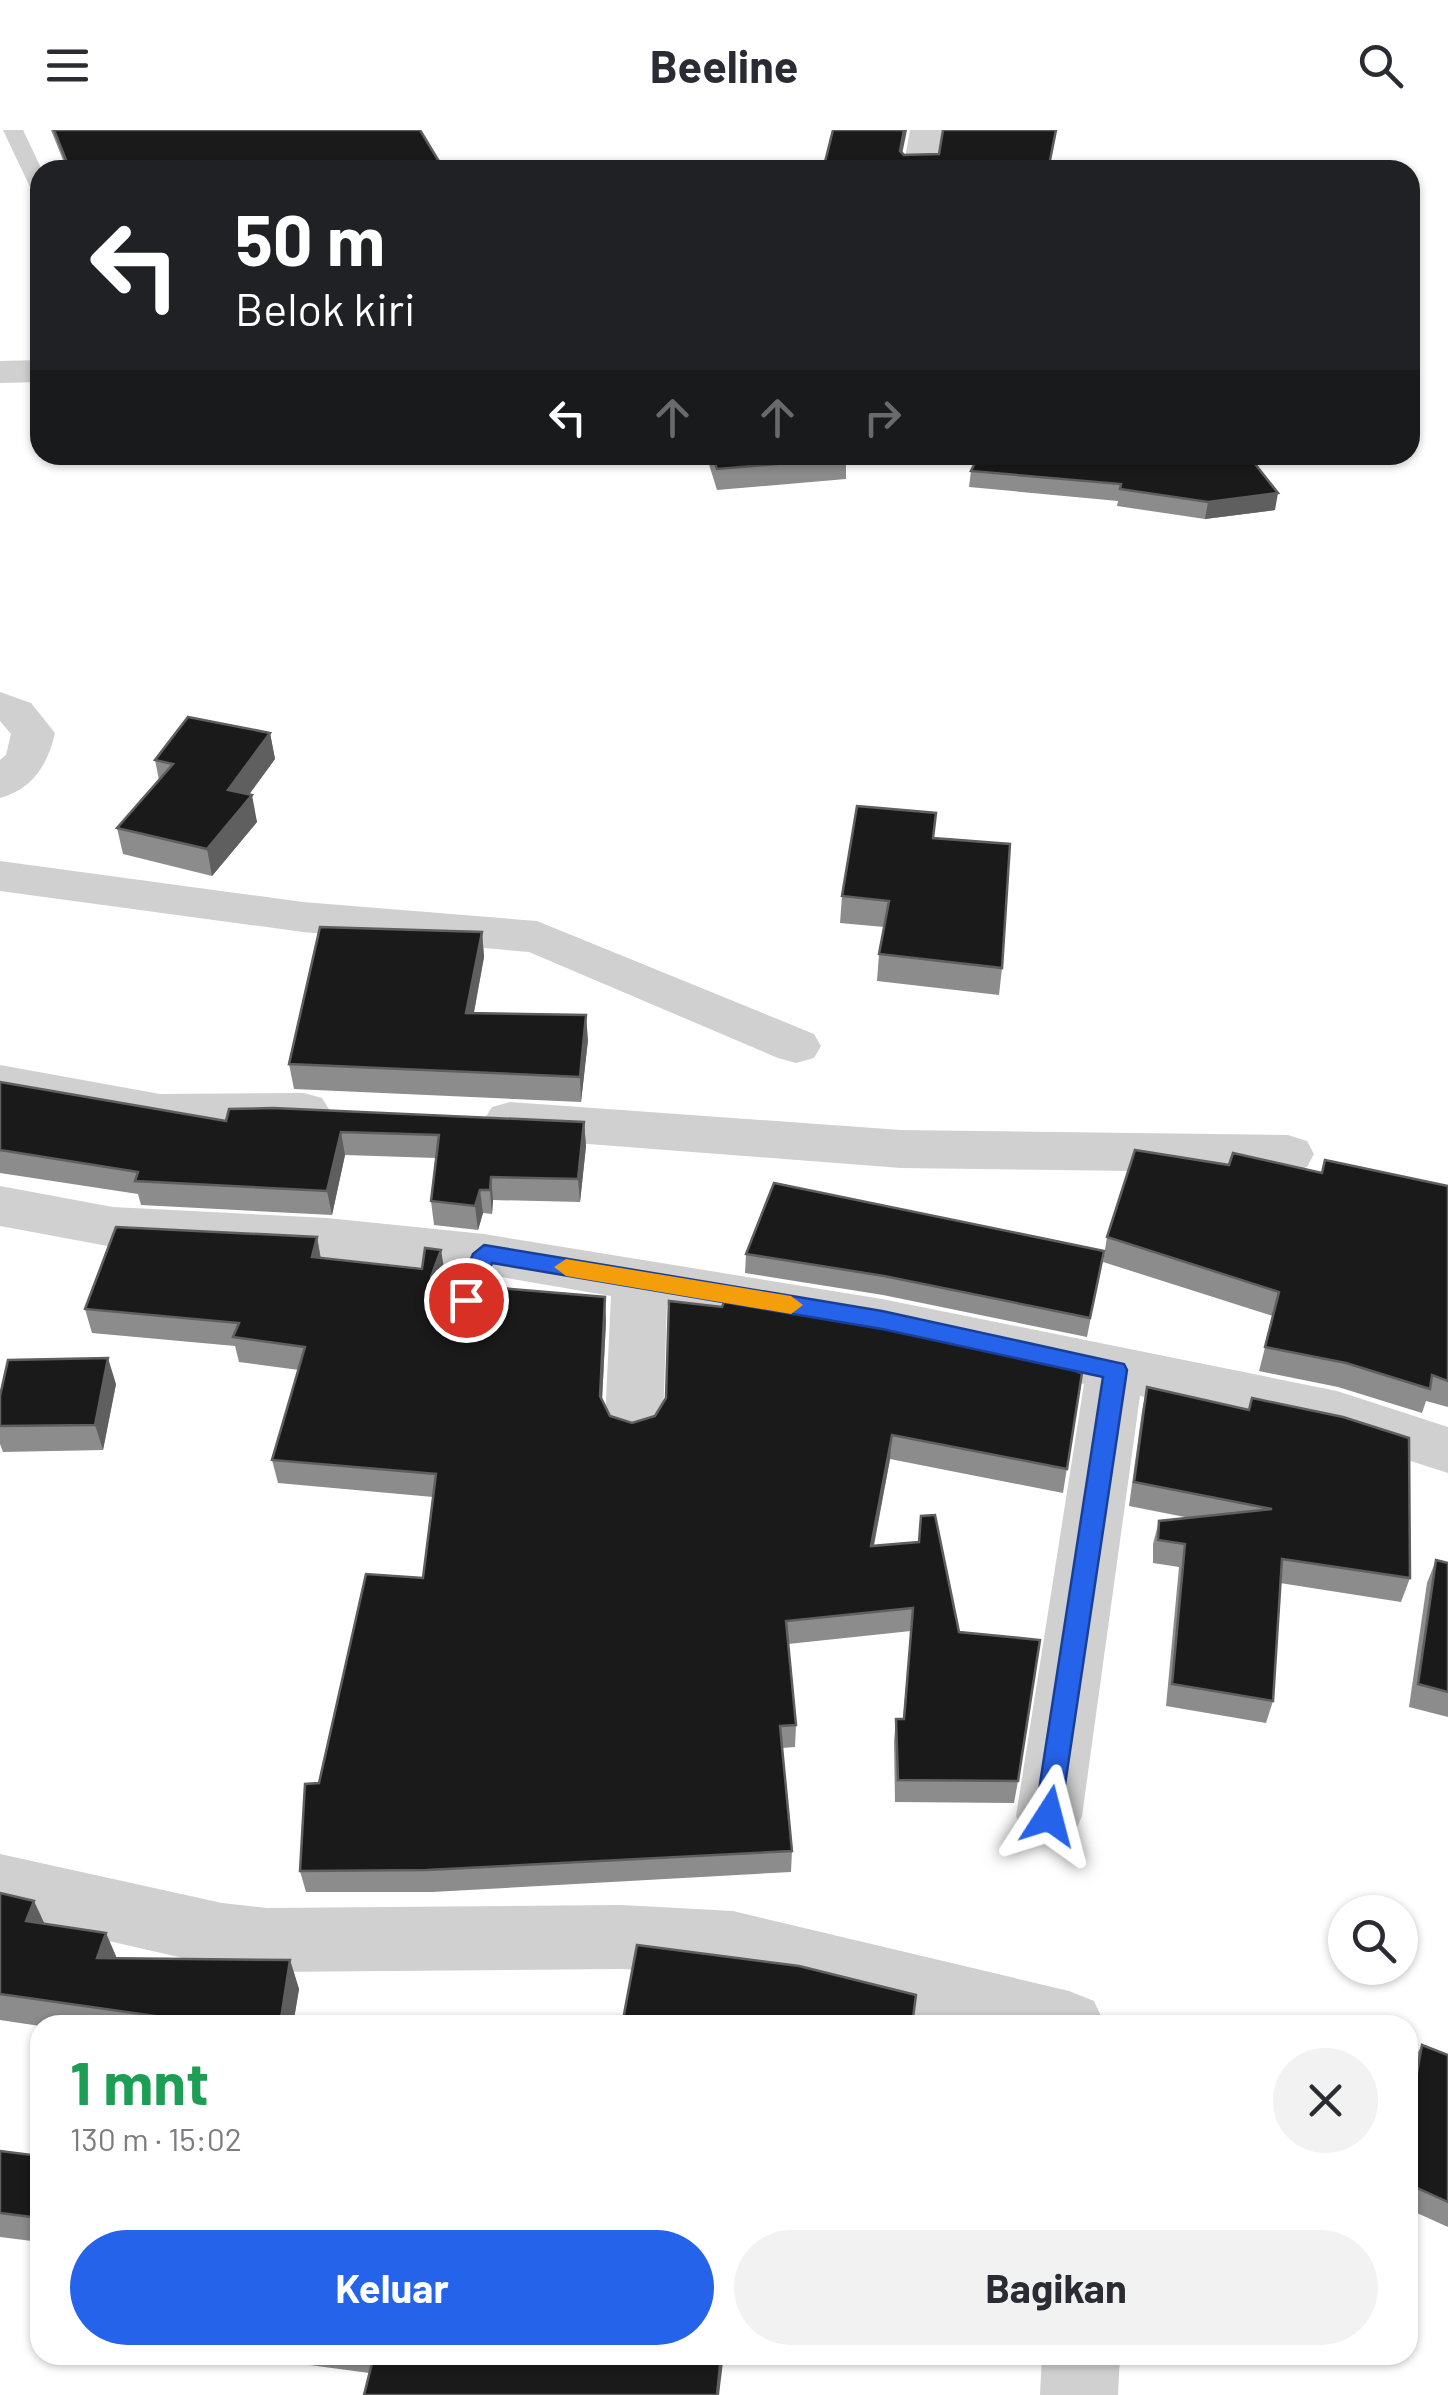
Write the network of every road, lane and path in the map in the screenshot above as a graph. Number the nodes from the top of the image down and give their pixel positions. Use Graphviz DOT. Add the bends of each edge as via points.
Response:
graph roads {
  1 [pos="14,130"];
  2 [pos="926,130"];
  3 [pos="921,160"];
  4 [pos="30,165"];
  5 [pos="30,370"];
  6 [pos="0,372"];
  7 [pos="0,705"];
  8 [pos="0,784"];
  9 [pos="0,876"];
  10 [pos="796,1046"];
  11 [pos="0,1083"];
  12 [pos="357,1114"];
  13 [pos="455,1118"];
  14 [pos="1288,1154"];
  15 [pos="0,1206"];
  16 [pos="640,1280"];
  17 [pos="1116,1370"];
  18 [pos="634,1420"];
  19 [pos="1448,1450"];
  20 [pos="1049,1816"];
  21 [pos="0,1885"];
  22 [pos="1028,2015"];
  23 [pos="1081,2365"];
  24 [pos="1080,2395"];
  1 -- 4 [label="lane"];
  2 -- 3 [label="street"];
  5 -- 6 [label="street"];
  7 -- 8 [label="street" via="16,712 33,734 27,760"];
  9 -- 10 [label="street" via="303,918 537,937"];
  11 -- 12 [label="street" via="160,1112"];
  13 -- 14 [label="street" via="901,1149"];
  15 -- 16 [label="street" via="113,1226 327,1238 475,1277"];
  16 -- 17 [label="street" via="882,1320"];
  16 -- 18 [label="street"];
  17 -- 19 [label="street" via="1336,1414"];
  17 -- 20 [label="street"];
  21 -- 22 [label="street" via="267,1940 733,1942"];
  23 -- 24 [label="street"];
}
